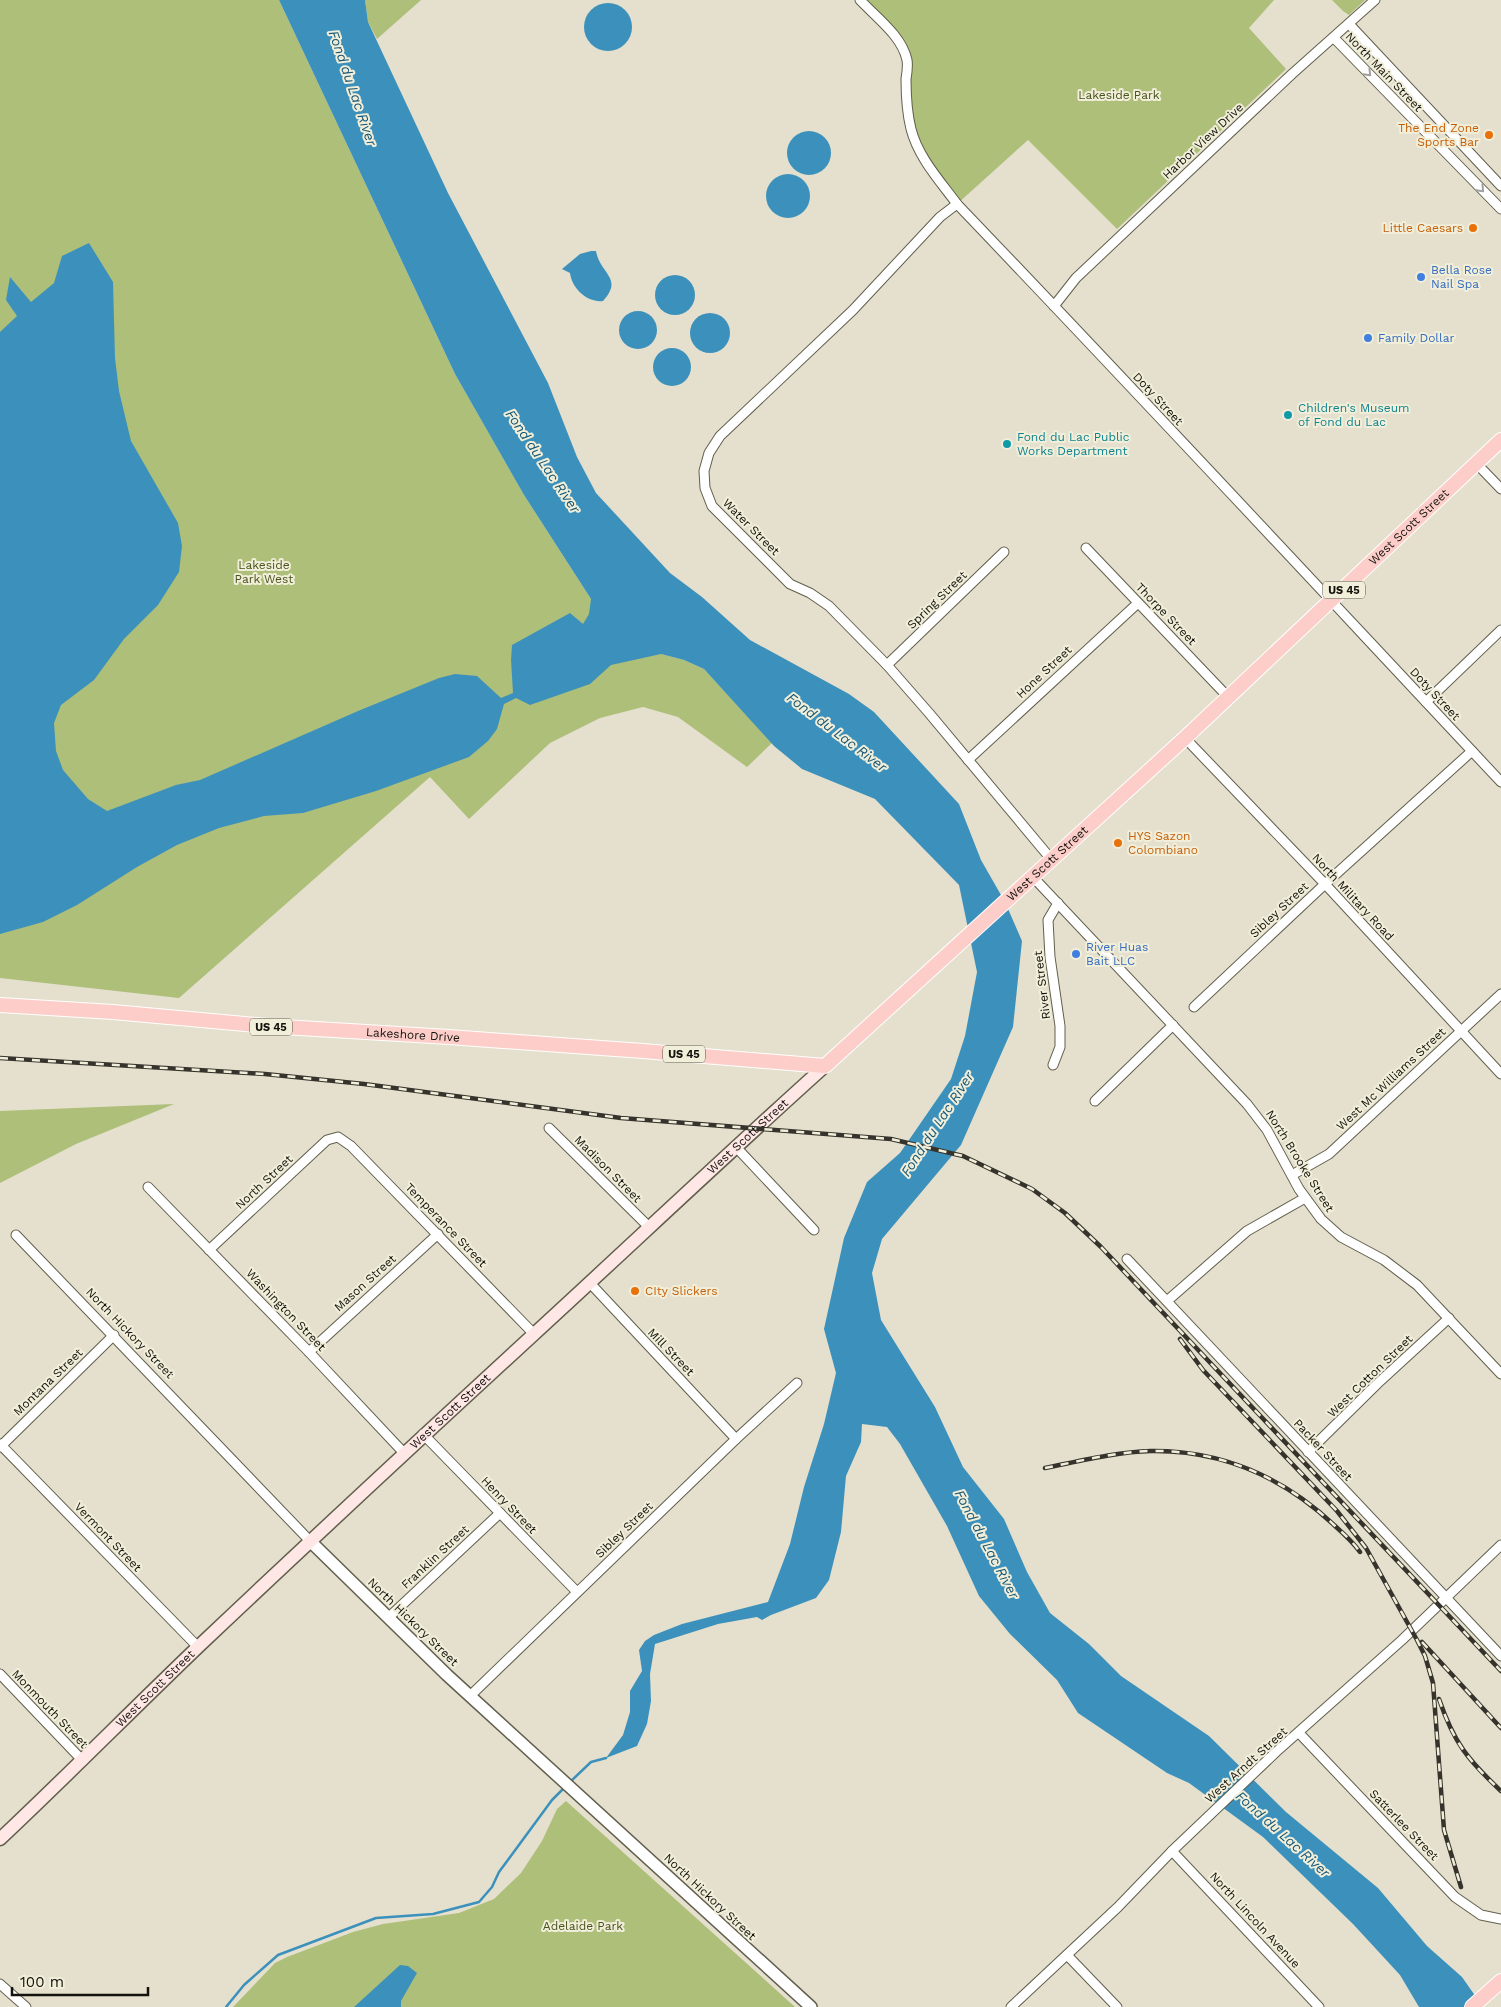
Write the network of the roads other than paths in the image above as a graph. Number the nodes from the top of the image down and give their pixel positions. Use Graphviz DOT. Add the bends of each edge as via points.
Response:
graph roads {
  1 [pos="860,0"];
  2 [pos="1375,0"];
  3 [pos="1349,24"];
  4 [pos="1334,38"];
  5 [pos="1501,186"];
  6 [pos="957,204"];
  7 [pos="1501,209"];
  8 [pos="1054,306"];
  9 [pos="1501,440"];
  10 [pos="1476,463"];
  11 [pos="1501,489"];
  12 [pos="1086,548"];
  13 [pos="1004,552"];
  14 [pos="1331,602"];
  15 [pos="1138,603"];
  16 [pos="1501,630"];
  17 [pos="887,666"];
  18 [pos="1228,697"];
  19 [pos="1426,702"];
  20 [pos="1185,738"];
  21 [pos="1472,751"];
  22 [pos="968,760"];
  23 [pos="1501,782"];
  24 [pos="1051,859"];
  25 [pos="1032,876"];
  26 [pos="1325,884"];
  27 [pos="1058,903"];
  28 [pos="1501,994"];
  29 [pos="0,1005"];
  30 [pos="1194,1007"];
  31 [pos="1173,1025"];
  32 [pos="1461,1031"];
  33 [pos="1053,1064"];
  34 [pos="825,1066"];
  35 [pos="1501,1074"];
  36 [pos="1095,1100"];
  37 [pos="550,1128"];
  38 [pos="338,1137"];
  39 [pos="735,1146"];
  40 [pos="1292,1175"];
  41 [pos="148,1187"];
  42 [pos="1305,1198"];
  43 [pos="649,1227"];
  44 [pos="814,1230"];
  45 [pos="438,1234"];
  46 [pos="16,1236"];
  47 [pos="209,1250"];
  48 [pos="1127,1260"];
  49 [pos="588,1282"];
  50 [pos="1167,1300"];
  51 [pos="1449,1318"];
  52 [pos="534,1334"];
  53 [pos="114,1335"];
  54 [pos="309,1352"];
  55 [pos="1501,1374"];
  56 [pos="797,1383"];
  57 [pos="423,1434"];
  58 [pos="736,1439"];
  59 [pos="0,1446"];
  60 [pos="1308,1452"];
  61 [pos="404,1453"];
  62 [pos="500,1513"];
  63 [pos="310,1541"];
  64 [pos="1501,1545"];
  65 [pos="577,1592"];
  66 [pos="1446,1599"];
  67 [pos="388,1618"];
  68 [pos="198,1647"];
  69 [pos="1501,1656"];
  70 [pos="0,1674"];
  71 [pos="470,1696"];
  72 [pos="1299,1733"];
  73 [pos="82,1761"];
  74 [pos="0,1838"];
  75 [pos="1172,1851"];
  76 [pos="1501,1919"];
  77 [pos="1067,1955"];
  78 [pos="1501,1981"];
  79 [pos="0,1984"];
  80 [pos="26,2007"];
  81 [pos="811,2007"];
  82 [pos="1011,2007"];
  83 [pos="1117,2007"];
  84 [pos="1319,2007"];
  85 [pos="1472,2007"];
  1 -- 6 [label="street, Doty Street" via="888,28 905,54 911,130 927,163"];
  2 -- 3 [label="street, Harbor View Drive"];
  3 -- 4 [label="street, Harbor View Drive"];
  3 -- 5 [label="street, North Main Street"];
  4 -- 7 [label="street, North Main Street, one-way"];
  4 -- 8 [label="street, Harbor View Drive" via="1076,278"];
  6 -- 8 [label="street, Doty Street"];
  6 -- 17 [label="street, Water Street" via="940,217 854,310 722,434 709,453 704,472 705,488 712,506 790,584 829,606"];
  8 -- 14 [label="street, Doty Street"];
  9 -- 10 [label="main road, West Scott Street / US 45"];
  10 -- 11 [label="street"];
  10 -- 14 [label="main road, West Scott Street / US 45"];
  12 -- 15 [label="street, Thorpe Street"];
  13 -- 17 [label="street, Spring Street"];
  14 -- 18 [label="main road, West Scott Street / US 45"];
  14 -- 19 [label="street, Doty Street"];
  15 -- 18 [label="street, Thorpe Street"];
  15 -- 22 [label="street, Hone Street"];
  16 -- 19 [label="street"];
  17 -- 22 [label="street, Water Street"];
  18 -- 20 [label="main road, West Scott Street / US 45"];
  19 -- 21 [label="street, Doty Street"];
  20 -- 24 [label="main road, West Scott Street / US 45"];
  20 -- 26 [label="street, North Military Road"];
  21 -- 23 [label="street, Doty Street"];
  21 -- 26 [label="street, Sibley Street"];
  22 -- 24 [label="street, Water Street"];
  24 -- 25 [label="main road, West Scott Street / US 45"];
  25 -- 27 [label="street, North Brooke Street"];
  25 -- 34 [label="main road, West Scott Street / US 45"];
  26 -- 30 [label="street, Sibley Street"];
  26 -- 32 [label="street, North Military Road"];
  27 -- 31 [label="street, North Brooke Street"];
  27 -- 33 [label="street, River Street" via="1048,920 1060,1026 1060,1047"];
  28 -- 32 [label="street, West Mc Williams Street"];
  29 -- 34 [label="main road, Lakeshore Drive / US 45"];
  31 -- 36 [label="street"];
  31 -- 40 [label="street, North Brooke Street" via="1259,1118"];
  32 -- 35 [label="street, North Military Road"];
  32 -- 40 [label="street, West Mc Williams Street" via="1329,1154"];
  34 -- 39 [label="main road, West Scott Street"];
  37 -- 43 [label="street, Madison Street"];
  38 -- 45 [label="street, Temperance Street" via="352,1146"];
  38 -- 47 [label="street, North Street" via="327,1140"];
  39 -- 43 [label="main road, West Scott Street"];
  39 -- 44 [label="street"];
  40 -- 42 [label="street, North Brooke Street"];
  41 -- 47 [label="street, Washington Street"];
  42 -- 50 [label="street" via="1244,1234"];
  42 -- 51 [label="street, North Brooke Street" via="1332,1230 1384,1260 1417,1285"];
  43 -- 49 [label="main road, West Scott Street"];
  45 -- 52 [label="street, Temperance Street"];
  45 -- 54 [label="street, Mason Street"];
  46 -- 53 [label="street, North Hickory Street"];
  47 -- 54 [label="street, Washington Street"];
  48 -- 50 [label="street, Packer Street"];
  49 -- 52 [label="main road, West Scott Street"];
  49 -- 58 [label="street, Mill Street"];
  50 -- 60 [label="street, Packer Street"];
  51 -- 55 [label="street, North Brooke Street"];
  51 -- 60 [label="street, West Cotton Street"];
  52 -- 57 [label="main road, West Scott Street"];
  53 -- 59 [label="street, Montana Street"];
  53 -- 63 [label="street, North Hickory Street"];
  54 -- 61 [label="street, Washington Street"];
  56 -- 58 [label="street, Sibley Street"];
  57 -- 61 [label="main road, West Scott Street"];
  57 -- 62 [label="street, Henry Street"];
  58 -- 65 [label="street, Sibley Street"];
  59 -- 68 [label="street, Vermont Street"];
  60 -- 66 [label="street, Packer Street"];
  61 -- 63 [label="main road, West Scott Street"];
  62 -- 65 [label="street, Henry Street"];
  62 -- 67 [label="street, Franklin Street"];
  63 -- 67 [label="street, North Hickory Street"];
  63 -- 68 [label="main road, West Scott Street"];
  64 -- 66 [label="street, West Arndt Street"];
  65 -- 71 [label="street, Sibley Street"];
  66 -- 69 [label="street, Packer Street"];
  66 -- 72 [label="street, West Arndt Street"];
  67 -- 71 [label="street, North Hickory Street"];
  68 -- 73 [label="main road, West Scott Street"];
  70 -- 73 [label="street, Monmouth Street"];
  71 -- 81 [label="street, North Hickory Street"];
  72 -- 75 [label="street, West Arndt Street"];
  72 -- 76 [label="street, Satterlee Street" via="1455,1897 1481,1915"];
  73 -- 74 [label="main road, West Scott Street"];
  75 -- 77 [label="street, West Arndt Street"];
  75 -- 84 [label="street, North Lincoln Avenue"];
  77 -- 82 [label="street, West Arndt Street"];
  77 -- 83 [label="street"];
  78 -- 85 [label="main road"];
  79 -- 80 [label="street"];
}
